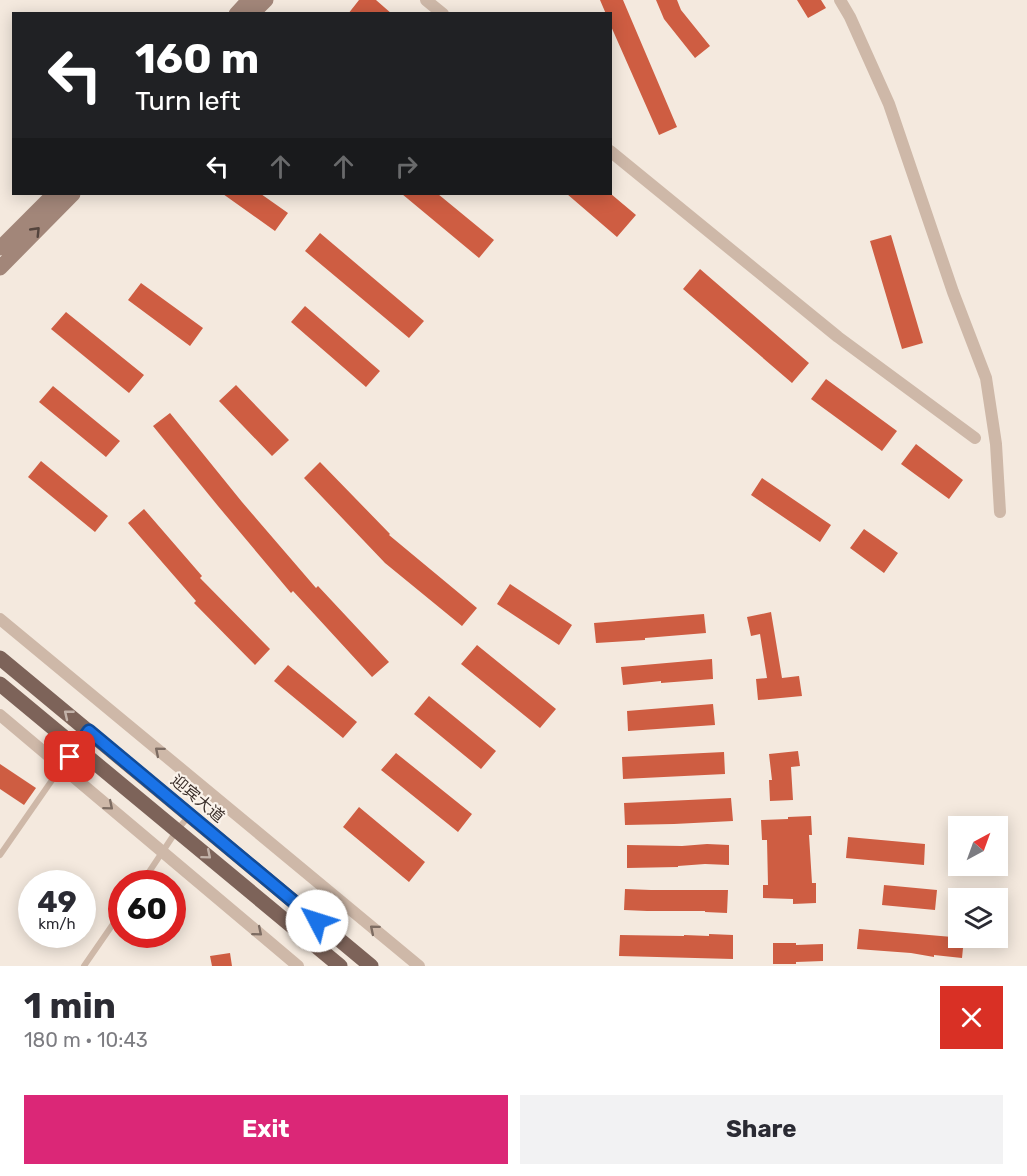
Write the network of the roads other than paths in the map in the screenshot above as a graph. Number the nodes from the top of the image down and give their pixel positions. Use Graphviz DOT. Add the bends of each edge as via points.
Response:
graph roads {
  1 [pos="249,0"];
  2 [pos="266,0"];
  3 [pos="426,0"];
  4 [pos="840,0"];
  5 [pos="238,12"];
  6 [pos="254,12"];
  7 [pos="441,12"];
  8 [pos="612,153"];
  9 [pos="53,195"];
  10 [pos="72,195"];
  11 [pos="0,248"];
  12 [pos="0,268"];
  13 [pos="975,438"];
  14 [pos="1000,512"];
  15 [pos="0,619"];
  16 [pos="0,658"];
  17 [pos="0,684"];
  18 [pos="0,715"];
  19 [pos="89,731"];
  20 [pos="77,747"];
  21 [pos="62,766"];
  22 [pos="190,815"];
  23 [pos="177,830"];
  24 [pos="163,852"];
  25 [pos="0,855"];
  26 [pos="151,870"];
  27 [pos="108,931"];
  28 [pos="84,966"];
  29 [pos="298,966"];
  30 [pos="340,966"];
  31 [pos="371,966"];
  32 [pos="419,966"];
  1 -- 5 [label="main road"];
  2 -- 6 [label="main road"];
  3 -- 7 [label="street"];
  4 -- 14 [label="street" via="889,104 986,378 996,444"];
  8 -- 13 [label="street" via="838,336"];
  9 -- 11 [label="main road"];
  12 -- 10 [label="main road, one-way"];
  32 -- 15 [label="street, one-way"];
  19 -- 16 [label="main road, 迎宾大道, one-way"];
  17 -- 20 [label="main road"];
  18 -- 21 [label="street"];
  19 -- 20 [label="lane"];
  19 -- 22 [label="main road, 迎宾大道"];
  20 -- 21 [label="lane"];
  20 -- 23 [label="main road"];
  21 -- 24 [label="street, one-way"];
  21 -- 25 [label="lane"];
  22 -- 23 [label="lane"];
  22 -- 31 [label="main road, 迎宾大道"];
  23 -- 24 [label="lane"];
  23 -- 30 [label="main road, one-way"];
  24 -- 26 [label="lane"];
  24 -- 29 [label="street, one-way"];
  27 -- 28 [label="lane"];
}
